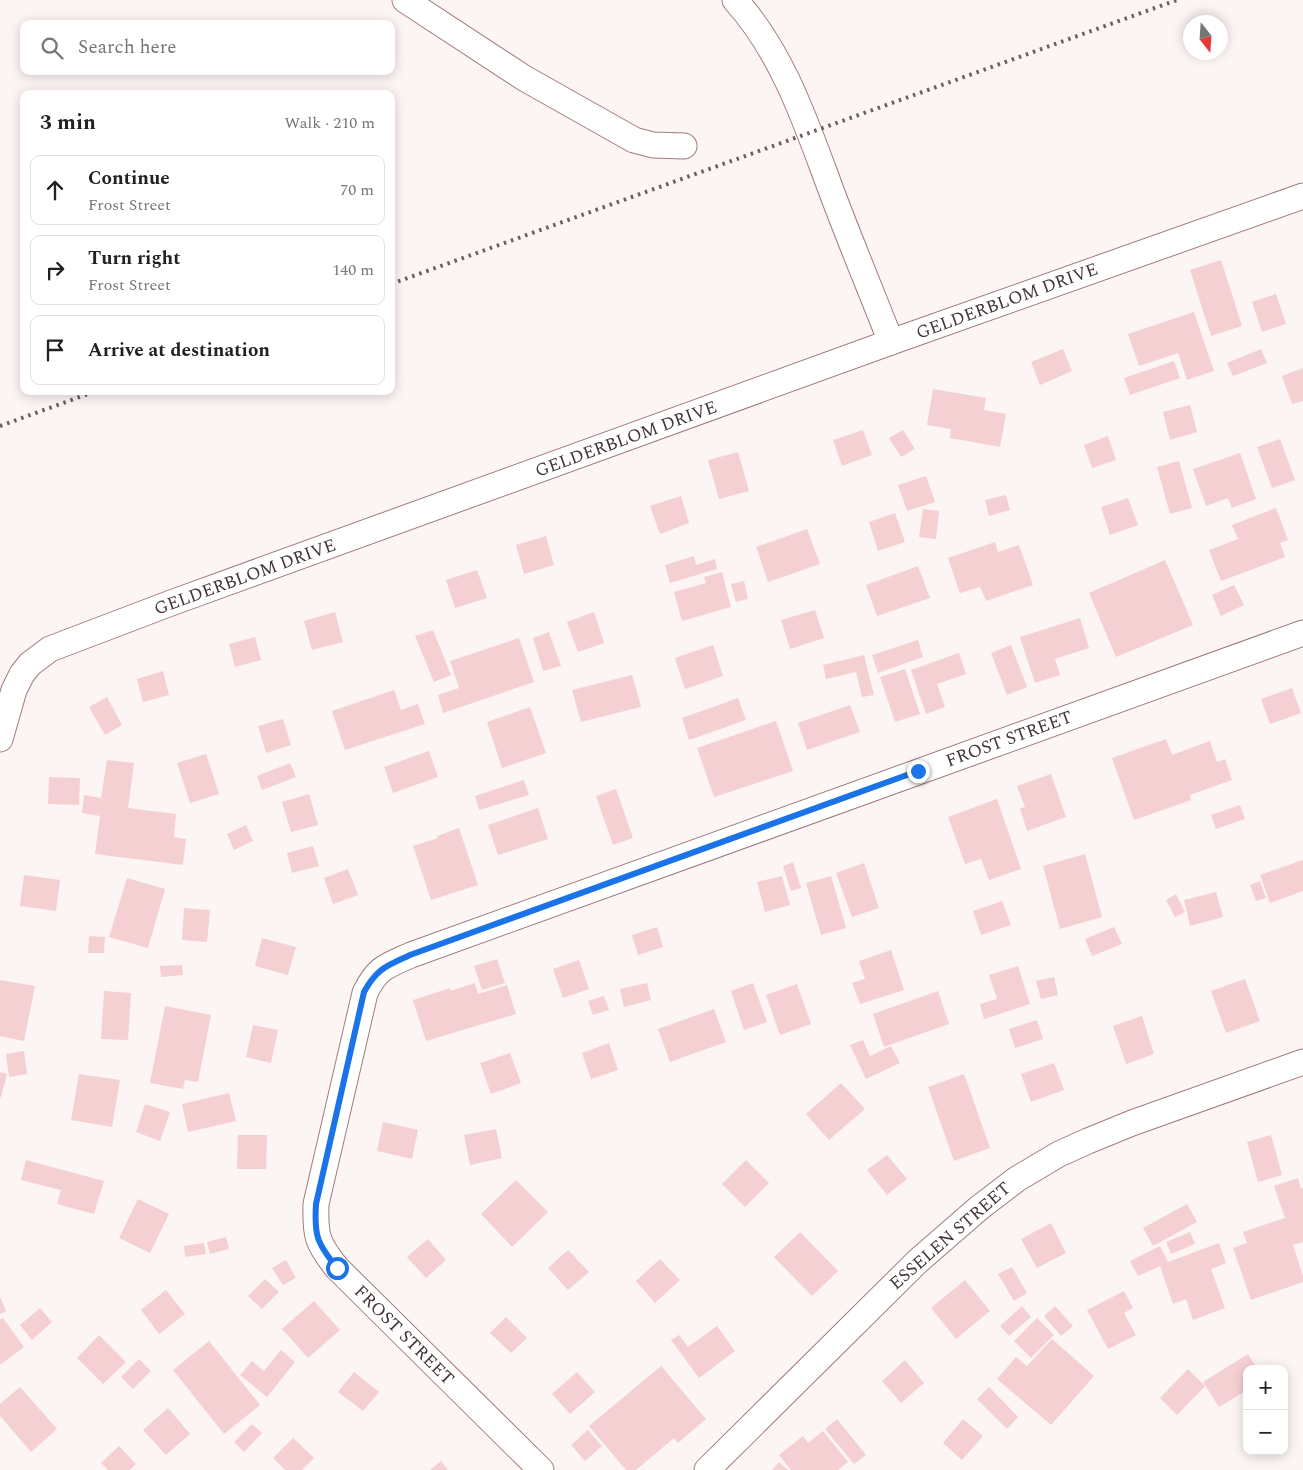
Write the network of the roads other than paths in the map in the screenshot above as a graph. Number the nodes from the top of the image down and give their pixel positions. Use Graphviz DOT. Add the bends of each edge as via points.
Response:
graph roads {
  1 [pos="405,0"];
  2 [pos="735,0"];
  3 [pos="684,146"];
  4 [pos="1303,196"];
  5 [pos="891,342"];
  6 [pos="1303,633"];
  7 [pos="0,739"];
  8 [pos="1303,1062"];
  9 [pos="541,1470"];
  10 [pos="707,1470"];
  1 -- 3 [label="street" via="524,78 627,136 653,146"];
  2 -- 5 [label="street" via="763,36 787,80 811,133"];
  4 -- 5 [label="street, GELDERBLOM DRIVE"];
  5 -- 7 [label="street, GELDERBLOM DRIVE" via="50,649 22,674"];
  6 -- 9 [label="street, FROST STREET" via="419,952 379,970 364,992 316,1204 317,1238 337,1268"];
  8 -- 10 [label="street, ESSELEN STREET" via="1132,1123 1059,1154 1017,1179 918,1261"];
}
